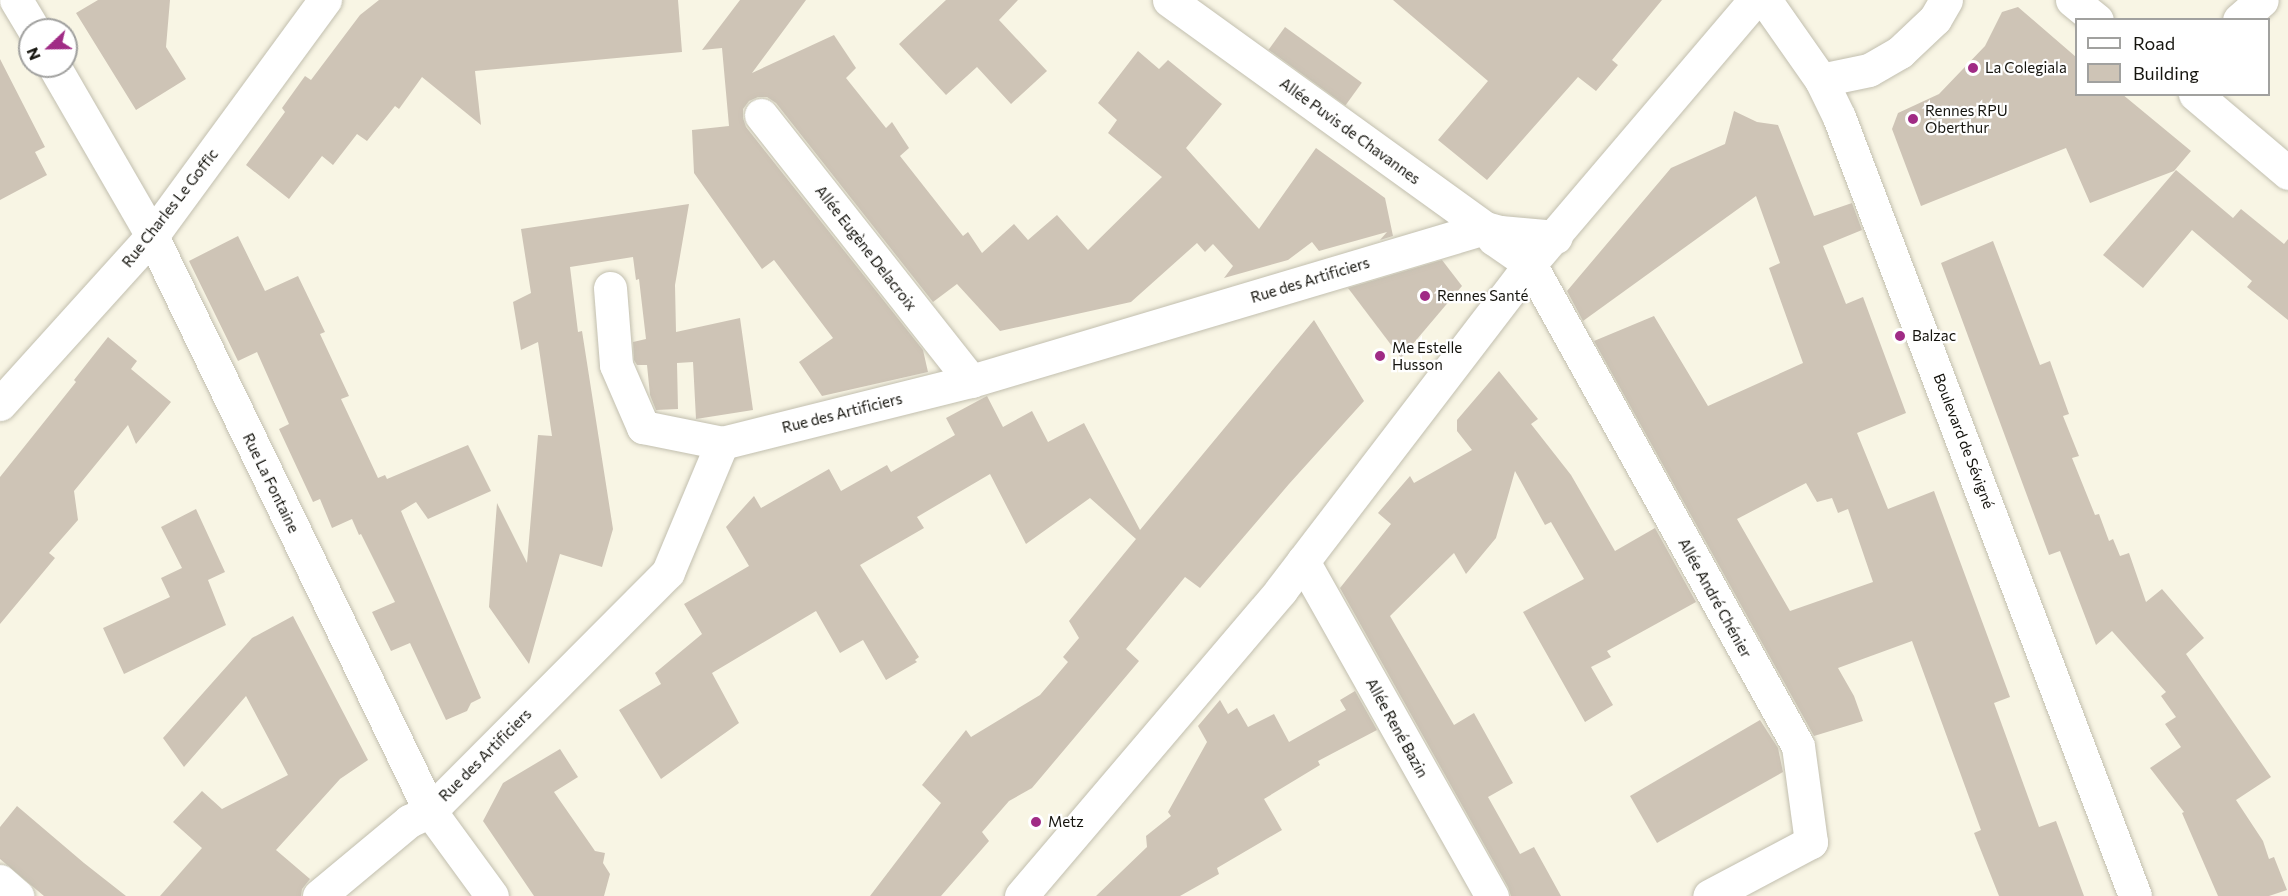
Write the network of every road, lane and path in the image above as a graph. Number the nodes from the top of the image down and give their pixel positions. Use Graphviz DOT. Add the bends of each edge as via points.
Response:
graph roads {
  1 [pos="16,0"];
  2 [pos="325,0"];
  3 [pos="1169,0"];
  4 [pos="1755,0"];
  5 [pos="1765,0"];
  6 [pos="1946,0"];
  7 [pos="2072,0"];
  8 [pos="2262,0"];
  9 [pos="27,18"];
  10 [pos="2094,18"];
  11 [pos="2241,18"];
  12 [pos="61,78"];
  13 [pos="1821,80"];
  14 [pos="2197,96"];
  15 [pos="761,115"];
  16 [pos="2288,173"];
  17 [pos="1485,228"];
  18 [pos="152,236"];
  19 [pos="1556,237"];
  20 [pos="1530,264"];
  21 [pos="610,288"];
  22 [pos="971,381"];
  23 [pos="0,404"];
  24 [pos="722,443"];
  25 [pos="1303,561"];
  26 [pos="430,811"];
  27 [pos="0,881"];
  28 [pos="17,896"];
  29 [pos="319,896"];
  30 [pos="492,896"];
  31 [pos="1021,896"];
  32 [pos="1492,896"];
  33 [pos="1709,896"];
  34 [pos="2135,896"];
  1 -- 9 [label="street"];
  2 -- 18 [label="street, Rue Charles Le Goffic"];
  3 -- 17 [label="street, Allée Puvis de Chavannes"];
  4 -- 19 [label="street"];
  5 -- 13 [label="street, Boulevard de Sévigné"];
  6 -- 13 [label="street" via="1935,19 1900,52 1869,70"];
  7 -- 10 [label="street"];
  8 -- 11 [label="street"];
  12 -- 18 [label="street, Rue La Fontaine"];
  13 -- 34 [label="street, Boulevard de Sévigné" via="1923,334"];
  14 -- 16 [label="street"];
  15 -- 22 [label="street, Allée Eugène Delacroix"];
  17 -- 19 [label="street, Rue des Artificiers"];
  17 -- 20 [label="street, Allée Puvis de Chavannes"];
  17 -- 22 [label="street, Rue des Artificiers"];
  18 -- 23 [label="street, Rue Charles Le Goffic"];
  18 -- 26 [label="street, Rue La Fontaine"];
  19 -- 20 [label="street"];
  20 -- 25 [label="street"];
  20 -- 33 [label="street, Allée André Chénier" via="1798,746 1811,842"];
  21 -- 24 [label="street" via="616,365 643,427"];
  22 -- 24 [label="street, Rue des Artificiers"];
  24 -- 26 [label="street, Rue des Artificiers" via="668,572"];
  25 -- 31 [label="street"];
  25 -- 32 [label="street, Allée René Bazin"];
  26 -- 29 [label="street, Rue des Artificiers" via="409,821"];
  26 -- 30 [label="street, Rue La Fontaine"];
  27 -- 28 [label="street"];
}
